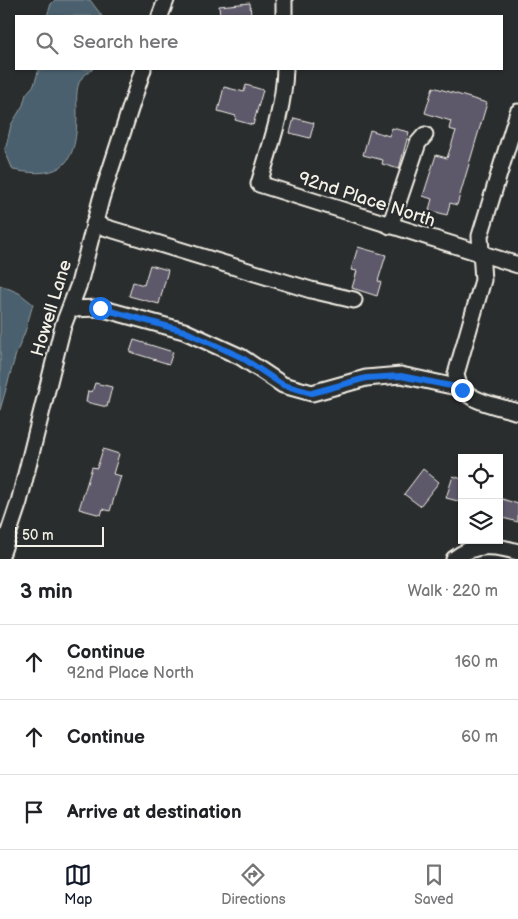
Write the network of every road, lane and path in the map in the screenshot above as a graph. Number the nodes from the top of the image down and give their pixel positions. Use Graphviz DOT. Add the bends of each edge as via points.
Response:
graph roads {
  1 [pos="166,0"];
  2 [pos="284,0"];
  3 [pos="160,15"];
  4 [pos="284,15"];
  5 [pos="143,70"];
  6 [pos="285,70"];
  7 [pos="518,112"];
  8 [pos="424,135"];
  9 [pos="94,224"];
  10 [pos="390,226"];
  11 [pos="481,253"];
  12 [pos="518,264"];
  13 [pos="79,284"];
  14 [pos="354,300"];
  15 [pos="100,308"];
  16 [pos="70,309"];
  17 [pos="461,388"];
  18 [pos="518,412"];
  19 [pos="518,552"];
  20 [pos="0,559"];
  21 [pos="454,559"];
  1 -- 3 [label="street"];
  2 -- 4 [label="street"];
  5 -- 9 [label="street, Howell Lane"];
  6 -- 10 [label="street, 92nd Place North" via="276,128 259,184"];
  7 -- 11 [label="street" via="480,236"];
  8 -- 10 [label="street" via="418,143"];
  9 -- 13 [label="street, Howell Lane"];
  9 -- 14 [label="street"];
  10 -- 11 [label="street, 92nd Place North"];
  11 -- 12 [label="street, 92nd Place North"];
  11 -- 17 [label="street" via="483,280 457,366 456,380"];
  13 -- 15 [label="street"];
  13 -- 16 [label="street, Howell Lane"];
  15 -- 16 [label="street"];
  15 -- 17 [label="street" via="184,331 241,357 283,385 312,393 366,378 401,376"];
  16 -- 20 [label="street, Howell Lane" via="19,502"];
  17 -- 18 [label="street" via="475,398"];
  19 -- 21 [label="street" via="486,546 468,550"];
}
